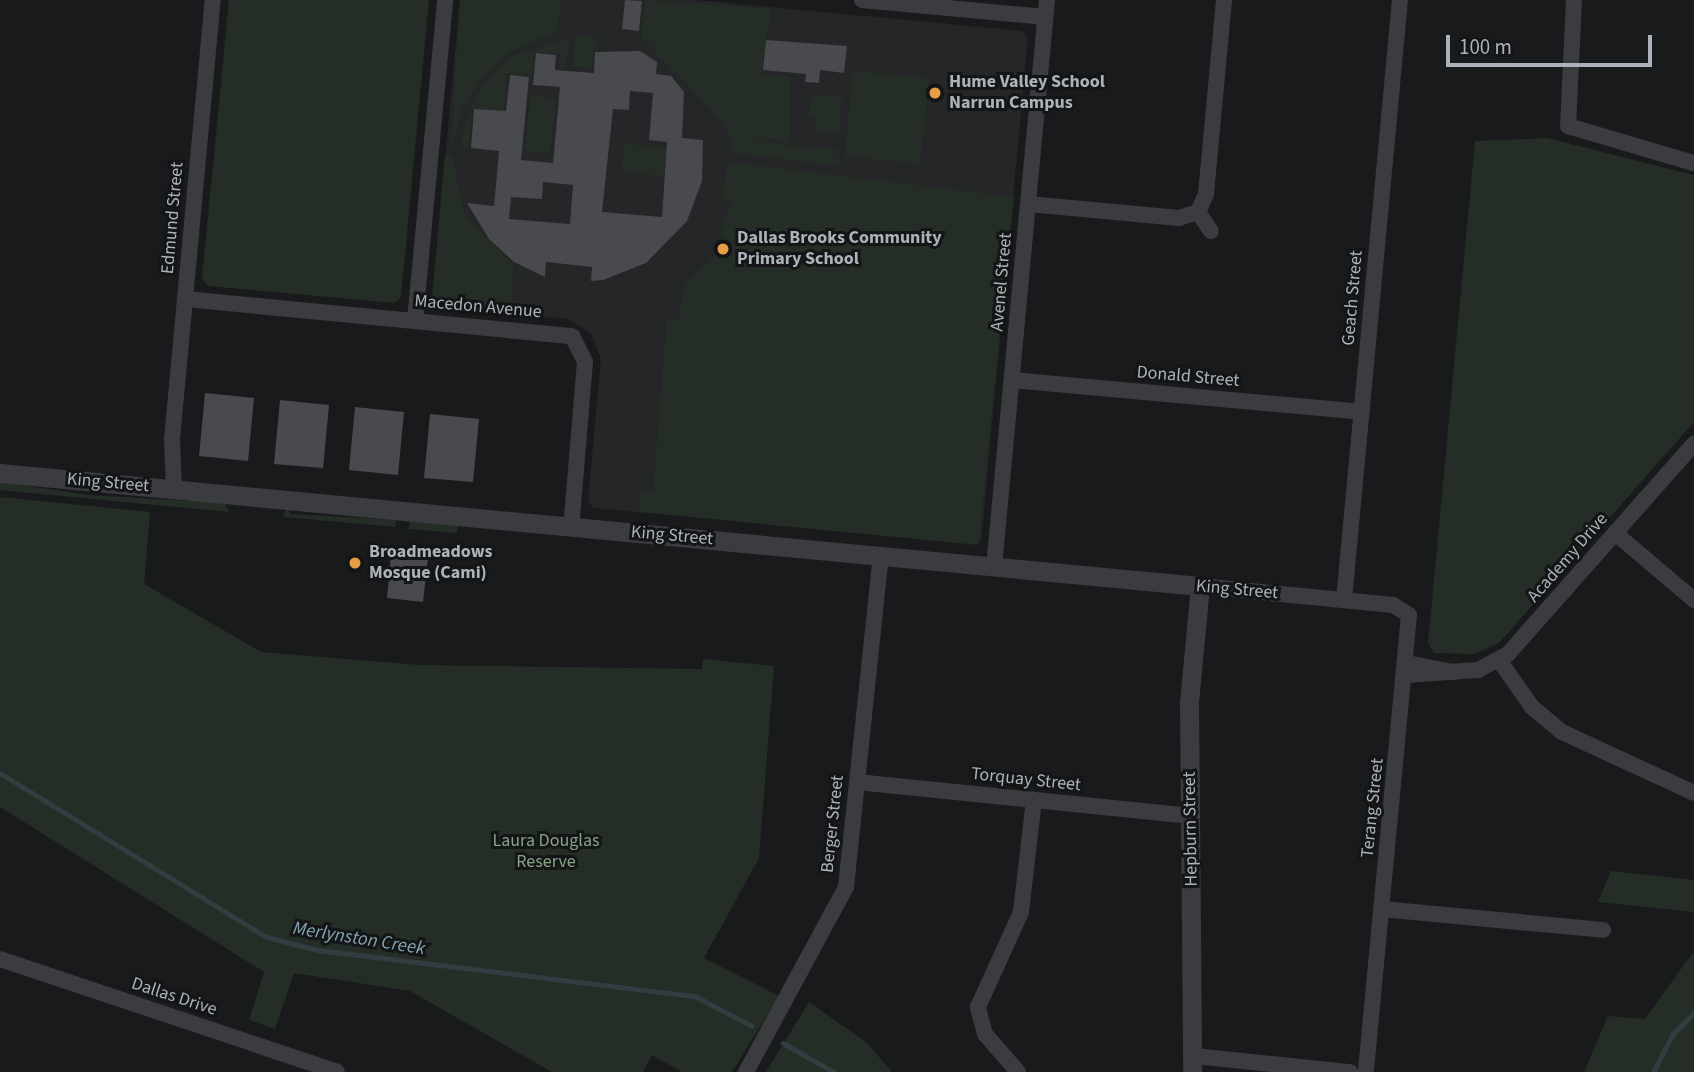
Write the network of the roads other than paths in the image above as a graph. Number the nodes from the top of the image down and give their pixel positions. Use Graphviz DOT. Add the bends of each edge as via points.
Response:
graph roads {
  1 [pos="213,0"];
  2 [pos="445,0"];
  3 [pos="862,0"];
  4 [pos="1046,0"];
  5 [pos="1224,0"];
  6 [pos="1400,0"];
  7 [pos="1574,0"];
  8 [pos="1045,17"];
  9 [pos="1694,163"];
  10 [pos="1028,204"];
  11 [pos="1198,212"];
  12 [pos="1211,231"];
  13 [pos="185,299"];
  14 [pos="415,320"];
  15 [pos="1012,380"];
  16 [pos="1362,412"];
  17 [pos="1694,444"];
  18 [pos="0,473"];
  19 [pos="168,489"];
  20 [pos="571,527"];
  21 [pos="1615,533"];
  22 [pos="881,556"];
  23 [pos="994,567"];
  24 [pos="1200,586"];
  25 [pos="1344,600"];
  26 [pos="1694,600"];
  27 [pos="1499,660"];
  28 [pos="1406,669"];
  29 [pos="857,782"];
  30 [pos="1694,793"];
  31 [pos="1034,800"];
  32 [pos="1191,816"];
  33 [pos="1382,909"];
  34 [pos="1603,930"];
  35 [pos="0,959"];
  36 [pos="1193,1064"];
  37 [pos="337,1072"];
  38 [pos="746,1072"];
  39 [pos="1018,1072"];
  40 [pos="1350,1072"];
  41 [pos="1366,1072"];
  1 -- 13 [label="street, Edmund Street"];
  2 -- 14 [label="street"];
  3 -- 8 [label="street"];
  4 -- 8 [label="street, Avenel Street"];
  5 -- 11 [label="street" via="1206,194"];
  6 -- 16 [label="street, Geach Street"];
  7 -- 9 [label="street" via="1568,126"];
  8 -- 10 [label="street, Avenel Street"];
  10 -- 11 [label="street" via="1179,218"];
  10 -- 15 [label="street, Avenel Street"];
  11 -- 12 [label="street"];
  13 -- 14 [label="street, Macedon Avenue"];
  13 -- 19 [label="street, Edmund Street"];
  14 -- 20 [label="street, Macedon Avenue" via="563,334 580,344 585,362"];
  15 -- 16 [label="street, Donald Street"];
  15 -- 23 [label="street, Avenel Street"];
  16 -- 25 [label="street, Geach Street"];
  17 -- 21 [label="street, Academy Drive"];
  18 -- 19 [label="street, King Street"];
  19 -- 20 [label="street, King Street"];
  20 -- 22 [label="street, King Street"];
  21 -- 26 [label="street"];
  21 -- 27 [label="street, Academy Drive"];
  22 -- 23 [label="street, King Street"];
  22 -- 29 [label="street, Berger Street"];
  23 -- 24 [label="street, King Street"];
  24 -- 25 [label="street, King Street"];
  24 -- 32 [label="street, Hepburn Street" via="1189,702"];
  25 -- 28 [label="street, Terang Street" via="1405,610"];
  27 -- 28 [label="street" via="1455,673"];
  27 -- 30 [label="street" via="1532,707 1562,732"];
  28 -- 33 [label="street, Terang Street"];
  29 -- 31 [label="street, Torquay Street"];
  29 -- 38 [label="street, Berger Street" via="843,897"];
  31 -- 32 [label="street, Torquay Street"];
  31 -- 39 [label="street" via="1021,912 978,1007 985,1034"];
  32 -- 36 [label="street, Hepburn Street"];
  33 -- 34 [label="street"];
  33 -- 41 [label="street, Terang Street"];
  35 -- 37 [label="street, Dallas Drive"];
  36 -- 40 [label="street"];
}
